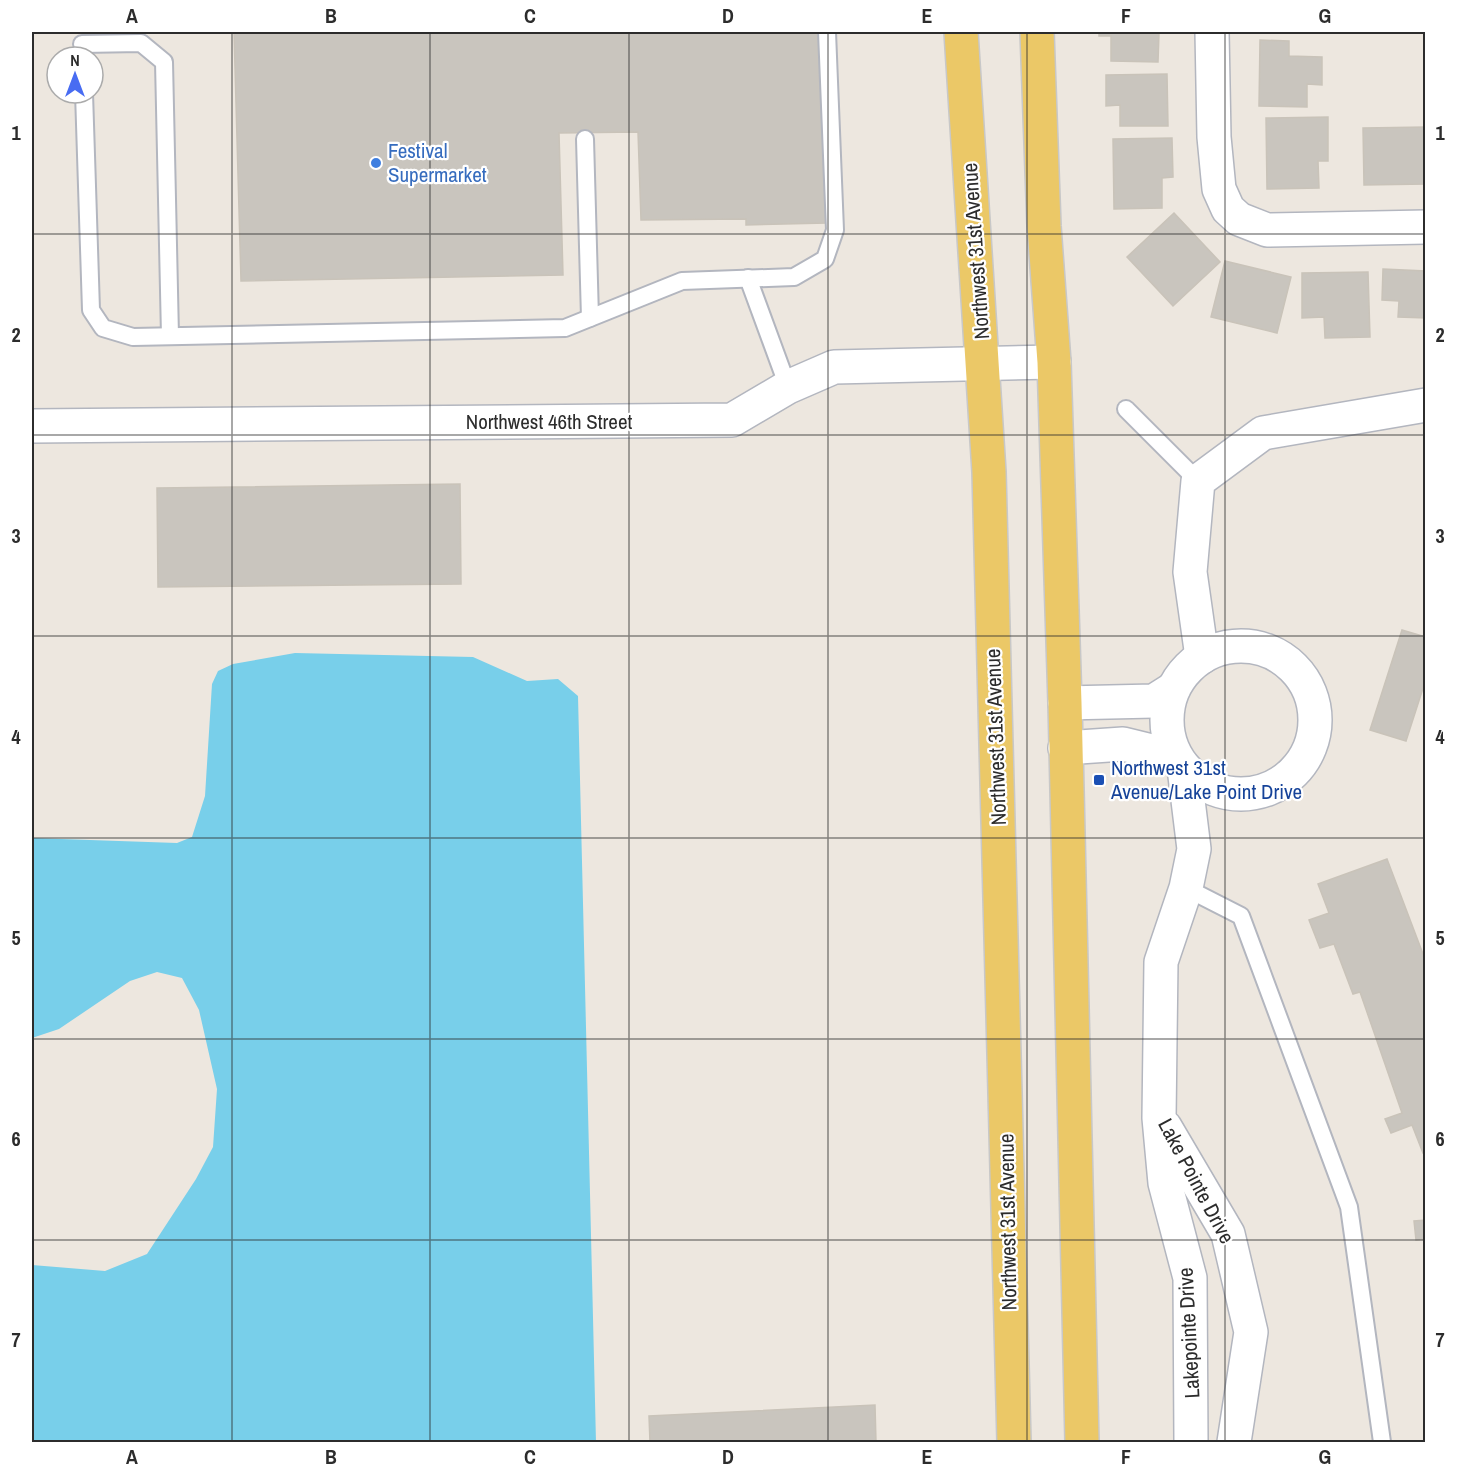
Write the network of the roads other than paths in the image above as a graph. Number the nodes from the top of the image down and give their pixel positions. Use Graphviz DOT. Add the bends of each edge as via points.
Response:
graph roads {
  1 [pos="827,32"];
  2 [pos="961,32"];
  3 [pos="1037,32"];
  4 [pos="1212,32"];
  5 [pos="82,44"];
  6 [pos="84,105"];
  7 [pos="585,139"];
  8 [pos="1425,228"];
  9 [pos="748,278"];
  10 [pos="590,318"];
  11 [pos="170,336"];
  12 [pos="1054,362"];
  13 [pos="984,364"];
  14 [pos="788,387"];
  15 [pos="1425,405"];
  16 [pos="1126,409"];
  17 [pos="32,426"];
  18 [pos="1198,481"];
  19 [pos="1202,657"];
  20 [pos="1173,689"];
  21 [pos="1065,703"];
  22 [pos="1065,748"];
  23 [pos="1180,762"];
  24 [pos="1234,794"];
  25 [pos="1194,849"];
  26 [pos="1186,888"];
  27 [pos="1159,1118"];
  28 [pos="1014,1443"];
  29 [pos="1082,1443"];
  30 [pos="1191,1443"];
  31 [pos="1234,1443"];
  32 [pos="1382,1443"];
  1 -- 9 [label="lane" via="835,230 825,259 794,277"];
  2 -- 13 [label="main road, Northwest 31st Avenue"];
  3 -- 12 [label="main road"];
  4 -- 8 [label="street" via="1214,137 1219,189 1228,209 1239,219 1267,230"];
  5 -- 11 [label="lane" via="141,43 164,62"];
  6 -- 11 [label="lane" via="91,310 103,328 133,337"];
  7 -- 10 [label="lane"];
  9 -- 10 [label="lane" via="682,281"];
  9 -- 14 [label="lane"];
  10 -- 11 [label="lane" via="565,328"];
  12 -- 13 [label="street, Northwest 46th Street"];
  12 -- 21 [label="main road"];
  13 -- 14 [label="street, Northwest 46th Street" via="834,367"];
  13 -- 28 [label="main road, Northwest 31st Avenue"];
  14 -- 17 [label="street, Northwest 46th Street" via="732,420"];
  15 -- 18 [label="street" via="1263,433"];
  16 -- 18 [label="lane"];
  18 -- 19 [label="street" via="1190,572"];
  19 -- 20 [label="street" via="1186,669"];
  19 -- 24 [label="street" via="1237,645 1262,648 1290,663 1314,702 1316,721 1304,759 1286,779 1268,789"];
  20 -- 21 [label="street" via="1154,702"];
  20 -- 23 [label="street" via="1166,718 1168,736"];
  21 -- 22 [label="main road"];
  22 -- 23 [label="street" via="1124,744"];
  22 -- 29 [label="main road"];
  23 -- 24 [label="street" via="1208,786"];
  23 -- 25 [label="street, Lake Pointe Drive"];
  24 -- 25 [label="street, Lake Pointe Drive" via="1209,821"];
  25 -- 26 [label="street, Lake Pointe Drive"];
  26 -- 27 [label="street, Lake Pointe Drive" via="1161,962"];
  26 -- 32 [label="lane" via="1241,916 1349,1207"];
  27 -- 30 [label="street, Lakepointe Drive" via="1165,1183 1190,1278"];
  27 -- 31 [label="street, Lake Pointe Drive" via="1228,1234 1244,1299 1251,1332"];
}
